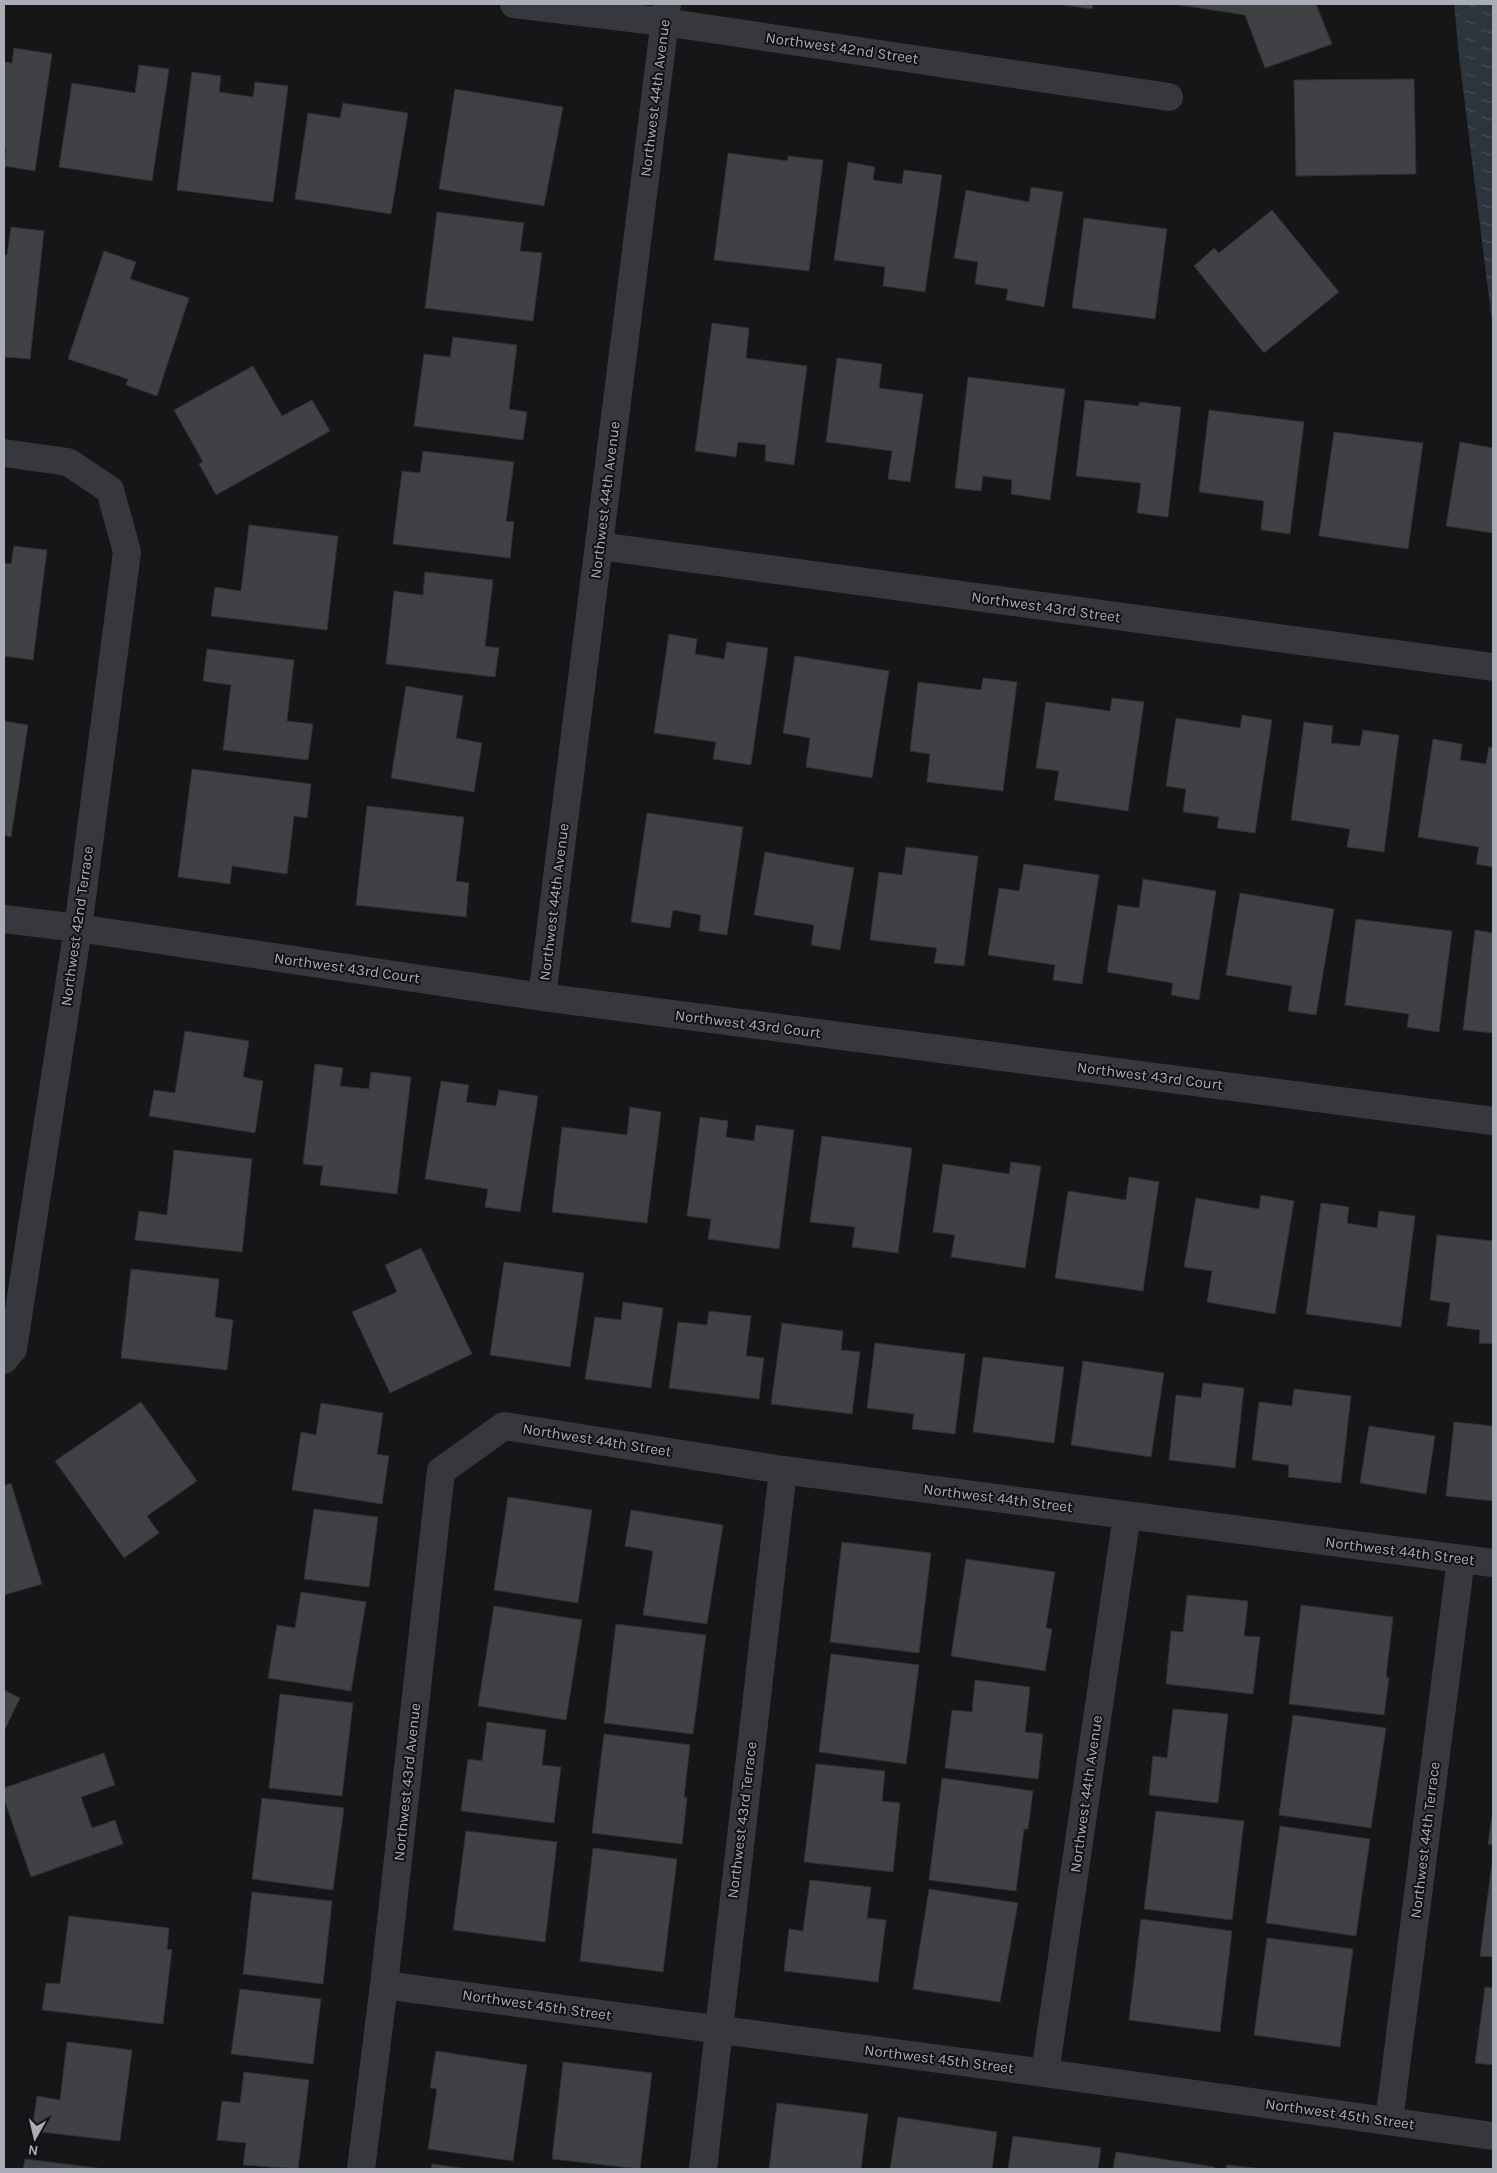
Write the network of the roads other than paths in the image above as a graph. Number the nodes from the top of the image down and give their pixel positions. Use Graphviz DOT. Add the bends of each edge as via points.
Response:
graph roads {
  1 [pos="514,4"];
  2 [pos="666,13"];
  3 [pos="1169,97"];
  4 [pos="4,453"];
  5 [pos="599,546"];
  6 [pos="1493,667"];
  7 [pos="4,919"];
  8 [pos="78,928"];
  9 [pos="542,997"];
  10 [pos="1493,1121"];
  11 [pos="4,1360"];
  12 [pos="504,1426"];
  13 [pos="783,1470"];
  14 [pos="1127,1515"];
  15 [pos="1461,1559"];
  16 [pos="1493,1563"];
  17 [pos="384,1985"];
  18 [pos="718,2030"];
  19 [pos="1045,2073"];
  20 [pos="1389,2121"];
  21 [pos="1493,2136"];
  22 [pos="361,2169"];
  23 [pos="703,2169"];
  1 -- 2 [label="street, Northwest 42nd Street"];
  2 -- 3 [label="street, Northwest 42nd Street"];
  2 -- 5 [label="street, Northwest 44th Avenue"];
  4 -- 8 [label="street, Northwest 42nd Terrace" via="68,462 110,490 127,552"];
  5 -- 6 [label="street, Northwest 43rd Street"];
  5 -- 9 [label="street, Northwest 44th Avenue"];
  7 -- 8 [label="street, Northwest 43rd Court"];
  8 -- 9 [label="street, Northwest 43rd Court"];
  8 -- 11 [label="street, Northwest 42nd Terrace" via="13,1349"];
  9 -- 10 [label="street, Northwest 43rd Court"];
  12 -- 13 [label="street, Northwest 44th Street"];
  12 -- 17 [label="street, Northwest 43rd Avenue" via="441,1471"];
  13 -- 14 [label="street, Northwest 44th Street"];
  13 -- 18 [label="street, Northwest 43rd Terrace"];
  14 -- 15 [label="street, Northwest 44th Street"];
  14 -- 19 [label="street, Northwest 44th Avenue"];
  15 -- 16 [label="street, Northwest 44th Street"];
  15 -- 20 [label="street, Northwest 44th Terrace"];
  17 -- 18 [label="street, Northwest 45th Street"];
  17 -- 22 [label="street, Northwest 43rd Avenue"];
  18 -- 19 [label="street, Northwest 45th Street"];
  18 -- 23 [label="street, Northwest 43rd Terrace"];
  19 -- 20 [label="street, Northwest 45th Street"];
  20 -- 21 [label="street, Northwest 45th Street"];
}
